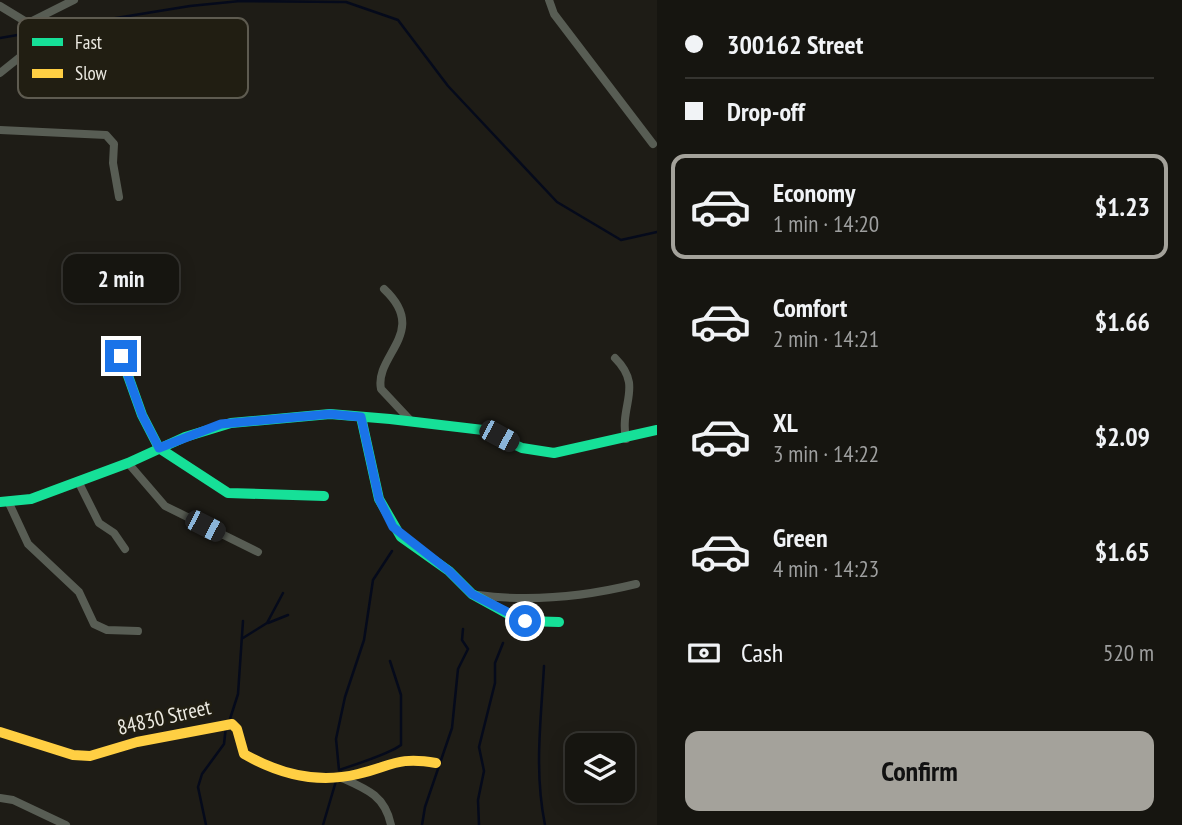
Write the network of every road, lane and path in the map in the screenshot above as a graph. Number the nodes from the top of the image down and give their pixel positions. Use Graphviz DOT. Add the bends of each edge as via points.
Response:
graph roads {
  1 [pos="74,0"];
  2 [pos="549,0"];
  3 [pos="0,6"];
  4 [pos="20,18"];
  5 [pos="38,18"];
  6 [pos="18,57"];
  7 [pos="0,73"];
  8 [pos="0,130"];
  9 [pos="653,144"];
  10 [pos="120,197"];
  11 [pos="384,289"];
  12 [pos="121,356"];
  13 [pos="615,358"];
  14 [pos="361,417"];
  15 [pos="411,421"];
  16 [pos="657,430"];
  17 [pos="626,439"];
  18 [pos="159,448"];
  19 [pos="128,463"];
  20 [pos="78,481"];
  21 [pos="324,496"];
  22 [pos="2,500"];
  23 [pos="125,549"];
  24 [pos="258,552"];
  25 [pos="636,584"];
  26 [pos="472,594"];
  27 [pos="559,622"];
  28 [pos="138,631"];
  29 [pos="0,732"];
  30 [pos="436,763"];
  31 [pos="342,778"];
  32 [pos="0,798"];
  33 [pos="66,825"];
  34 [pos="391,825"];
  1 -- 5 [label="street"];
  2 -- 9 [label="street" via="554,15"];
  3 -- 4 [label="street"];
  6 -- 7 [label="street"];
  8 -- 10 [label="street" via="106,135 114,145 114,176"];
  11 -- 15 [label="street" via="398,310 401,335 381,373 381,389"];
  12 -- 18 [label="street"];
  13 -- 17 [label="street" via="630,377 623,418"];
  14 -- 15 [label="street"];
  14 -- 18 [label="street" via="330,414 221,424"];
  14 -- 26 [label="street" via="379,499 393,527"];
  15 -- 17 [label="street" via="483,430 537,452 570,452"];
  16 -- 17 [label="street"];
  18 -- 19 [label="street"];
  18 -- 21 [label="street" via="228,493"];
  19 -- 20 [label="street"];
  19 -- 24 [label="street" via="165,506"];
  20 -- 22 [label="street" via="30,499"];
  20 -- 23 [label="street" via="99,523 114,533"];
  22 -- 28 [label="street" via="28,544 79,592 94,624 107,630"];
  25 -- 26 [label="street" via="575,597"];
  26 -- 27 [label="street" via="520,620"];
  29 -- 31 [label="street, 84830 Street" via="90,756 137,742 205,731 214,724 232,724 244,754 254,760 302,776"];
  30 -- 31 [label="street, 84830 Street" via="392,759"];
  31 -- 34 [label="street" via="373,792 383,802"];
  32 -- 33 [label="street"];
}
